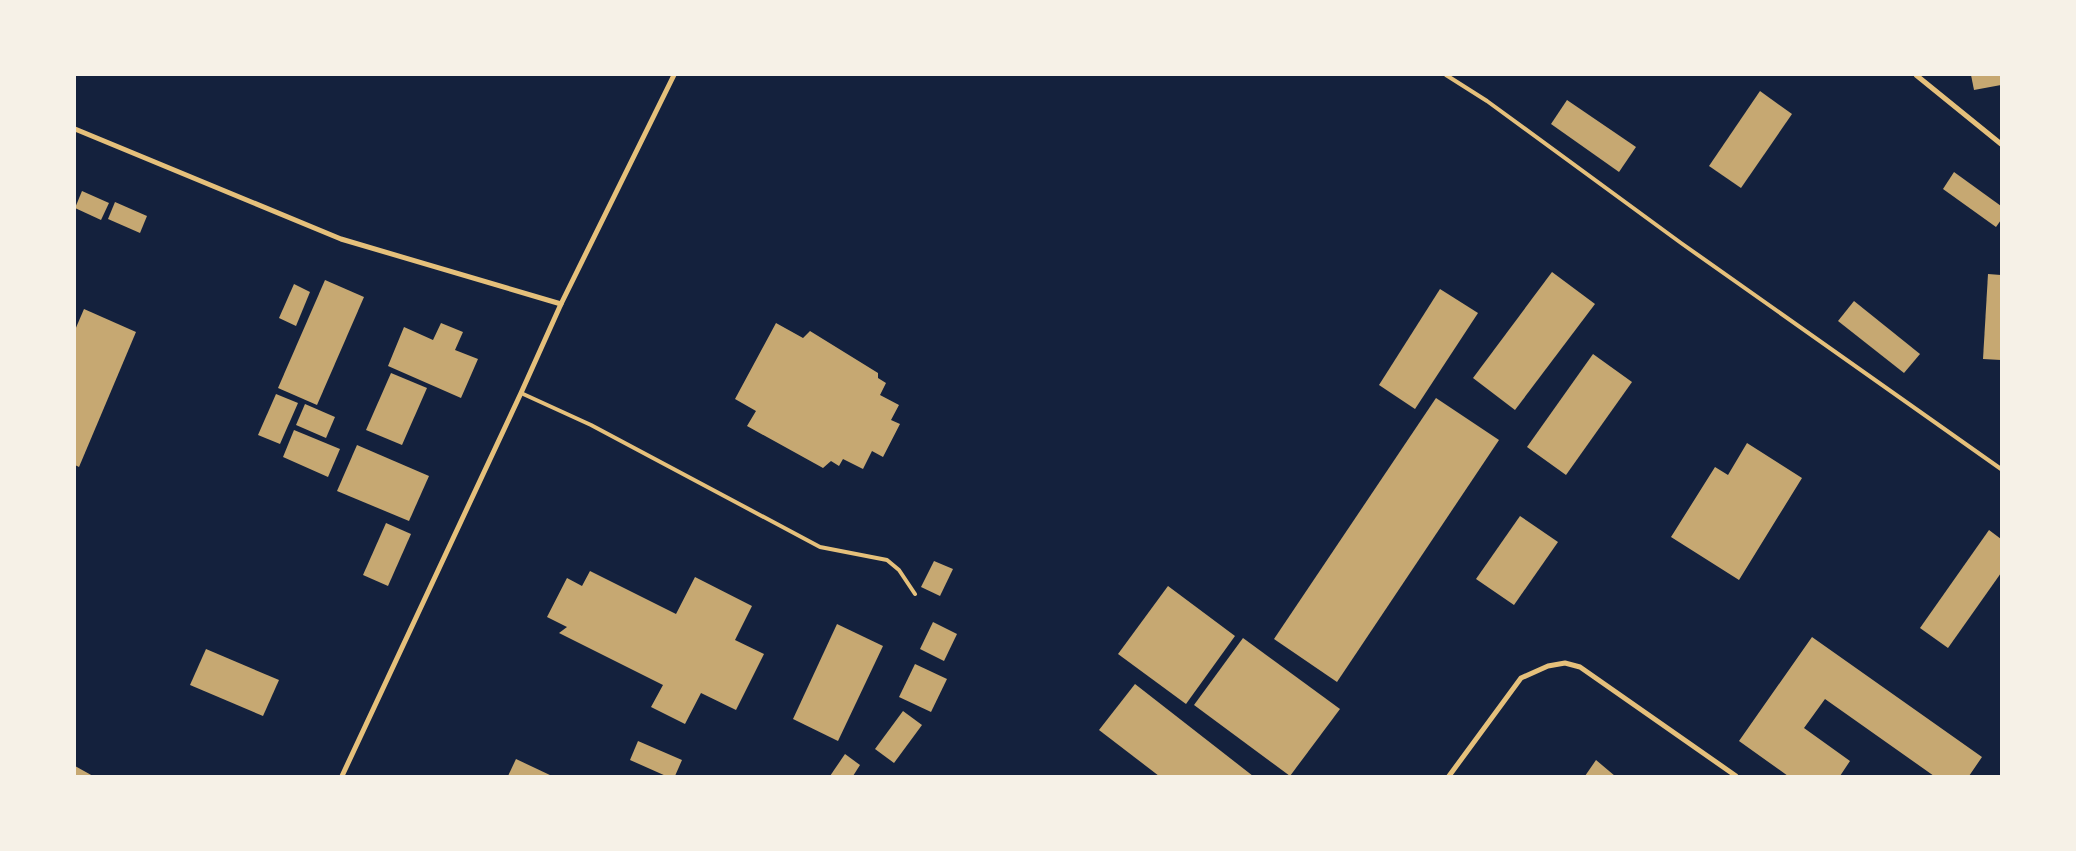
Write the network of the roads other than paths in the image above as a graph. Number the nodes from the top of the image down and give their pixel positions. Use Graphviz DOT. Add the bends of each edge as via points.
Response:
graph roads {
  1 [pos="674,75"];
  2 [pos="1446,75"];
  3 [pos="1916,75"];
  4 [pos="75,130"];
  5 [pos="2001,144"];
  6 [pos="561,304"];
  7 [pos="521,393"];
  8 [pos="2001,469"];
  9 [pos="915,594"];
  10 [pos="342,776"];
  11 [pos="1449,776"];
  12 [pos="1736,776"];
  1 -- 6 [label="street"];
  2 -- 8 [label="lane" via="1487,101 1681,243"];
  3 -- 5 [label="street"];
  4 -- 6 [label="street" via="341,239"];
  6 -- 7 [label="street"];
  7 -- 9 [label="lane" via="591,424 820,547 887,560 899,570"];
  7 -- 10 [label="street"];
  11 -- 12 [label="street" via="1521,678 1548,666 1565,663 1580,667"];
}
